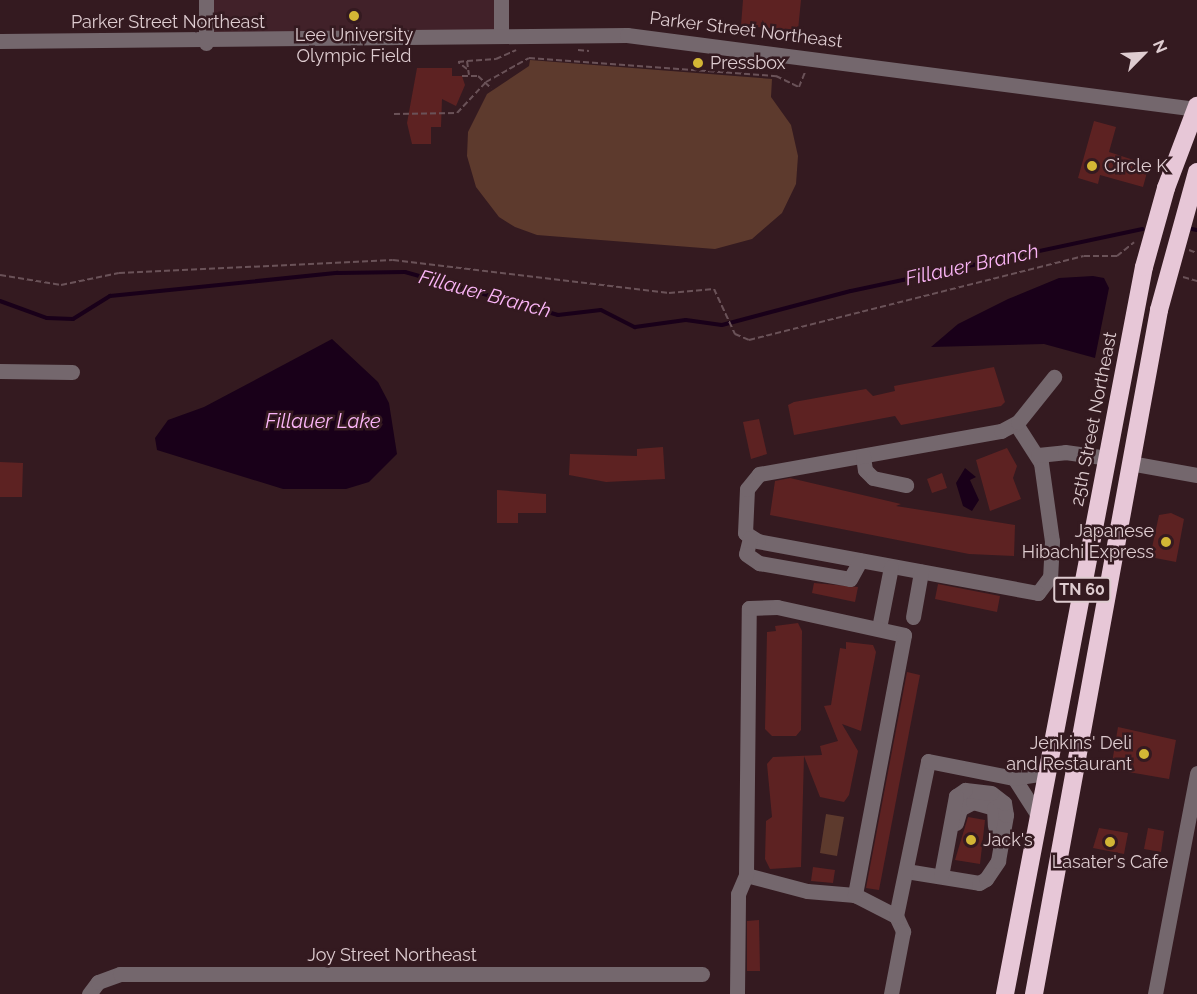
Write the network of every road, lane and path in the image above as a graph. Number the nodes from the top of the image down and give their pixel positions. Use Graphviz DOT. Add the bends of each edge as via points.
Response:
graph roads {
  1 [pos="206,0"];
  2 [pos="501,0"];
  3 [pos="501,33"];
  4 [pos="0,41"];
  5 [pos="206,43"];
  6 [pos="525,48"];
  7 [pos="567,50"];
  8 [pos="588,51"];
  9 [pos="467,61"];
  10 [pos="467,69"];
  11 [pos="795,69"];
  12 [pos="469,75"];
  13 [pos="462,76"];
  14 [pos="486,82"];
  15 [pos="491,88"];
  16 [pos="1197,108"];
  17 [pos="394,114"];
  18 [pos="1197,172"];
  19 [pos="1134,242"];
  20 [pos="0,275"];
  21 [pos="0,372"];
  22 [pos="72,372"];
  23 [pos="1054,377"];
  24 [pos="1016,424"];
  25 [pos="1038,455"];
  26 [pos="863,456"];
  27 [pos="1108,458"];
  28 [pos="1130,463"];
  29 [pos="1197,475"];
  30 [pos="906,485"];
  31 [pos="750,538"];
  32 [pos="860,561"];
  33 [pos="891,567"];
  34 [pos="921,572"];
  35 [pos="913,617"];
  36 [pos="879,628"];
  37 [pos="1047,773"];
  38 [pos="1197,773"];
  39 [pos="1014,778"];
  40 [pos="1038,818"];
  41 [pos="942,869"];
  42 [pos="906,871"];
  43 [pos="746,875"];
  44 [pos="855,895"];
  45 [pos="896,916"];
  46 [pos="702,974"];
  47 [pos="89,994"];
  48 [pos="737,994"];
  49 [pos="891,994"];
  50 [pos="1005,994"];
  51 [pos="1034,994"];
  52 [pos="1155,994"];
  1 -- 5 [label="street"];
  2 -- 3 [label="street"];
  3 -- 5 [label="street, Parker Street Northeast"];
  3 -- 16 [label="street, Parker Street Northeast" via="627,35"];
  4 -- 5 [label="street, Parker Street Northeast"];
  6 -- 9 [label="path" via="496,59"];
  7 -- 8 [label="path"];
  9 -- 10 [label="path"];
  9 -- 10 [label="path" via="458,65"];
  10 -- 12 [label="path"];
  11 -- 14 [label="path" via="806,72 798,87 776,76 534,57"];
  12 -- 13 [label="path"];
  12 -- 14 [label="path"];
  14 -- 15 [label="path"];
  14 -- 17 [label="path" via="456,113"];
  16 -- 27 [label="highway, 25th Street Northeast / TN 60" via="1144,267"];
  18 -- 28 [label="highway, TN 60" via="1158,310"];
  19 -- 20 [label="path" via="1117,256 1084,256 758,339 743,339 732,328 714,289 669,293 371,258 119,273 61,285"];
  21 -- 22 [label="street"];
  23 -- 24 [label="street"];
  24 -- 25 [label="street"];
  24 -- 26 [label="street" via="982,436"];
  25 -- 27 [label="street" via="1065,452"];
  25 -- 34 [label="street" via="1053,551 1046,588 1038,593"];
  26 -- 30 [label="street" via="865,470 873,478"];
  26 -- 31 [label="street" via="753,477 743,520"];
  27 -- 37 [label="highway, 25th Street Northeast / TN 60"];
  28 -- 29 [label="street"];
  28 -- 51 [label="highway, TN 60"];
  31 -- 32 [label="street"];
  31 -- 32 [label="street" via="746,554 759,563 850,579"];
  32 -- 33 [label="street"];
  33 -- 34 [label="street"];
  33 -- 36 [label="street"];
  34 -- 35 [label="street"];
  36 -- 43 [label="street" via="777,607 749,608"];
  36 -- 44 [label="street" via="904,635"];
  37 -- 39 [label="street"];
  37 -- 40 [label="highway, 25th Street Northeast / TN 60"];
  38 -- 52 [label="street"];
  39 -- 40 [label="street"];
  39 -- 42 [label="street" via="928,761"];
  40 -- 50 [label="highway, 25th Street Northeast / TN 60"];
  41 -- 41 [label="street" via="979,883 991,870 1006,815 1004,803 992,793 965,790 956,796"];
  41 -- 42 [label="street"];
  42 -- 45 [label="street"];
  43 -- 44 [label="street" via="807,891"];
  43 -- 48 [label="street" via="738,894"];
  44 -- 45 [label="street"];
  45 -- 49 [label="street" via="903,931"];
  46 -- 47 [label="street, Joy Street Northeast" via="120,974 98,982"];
}
